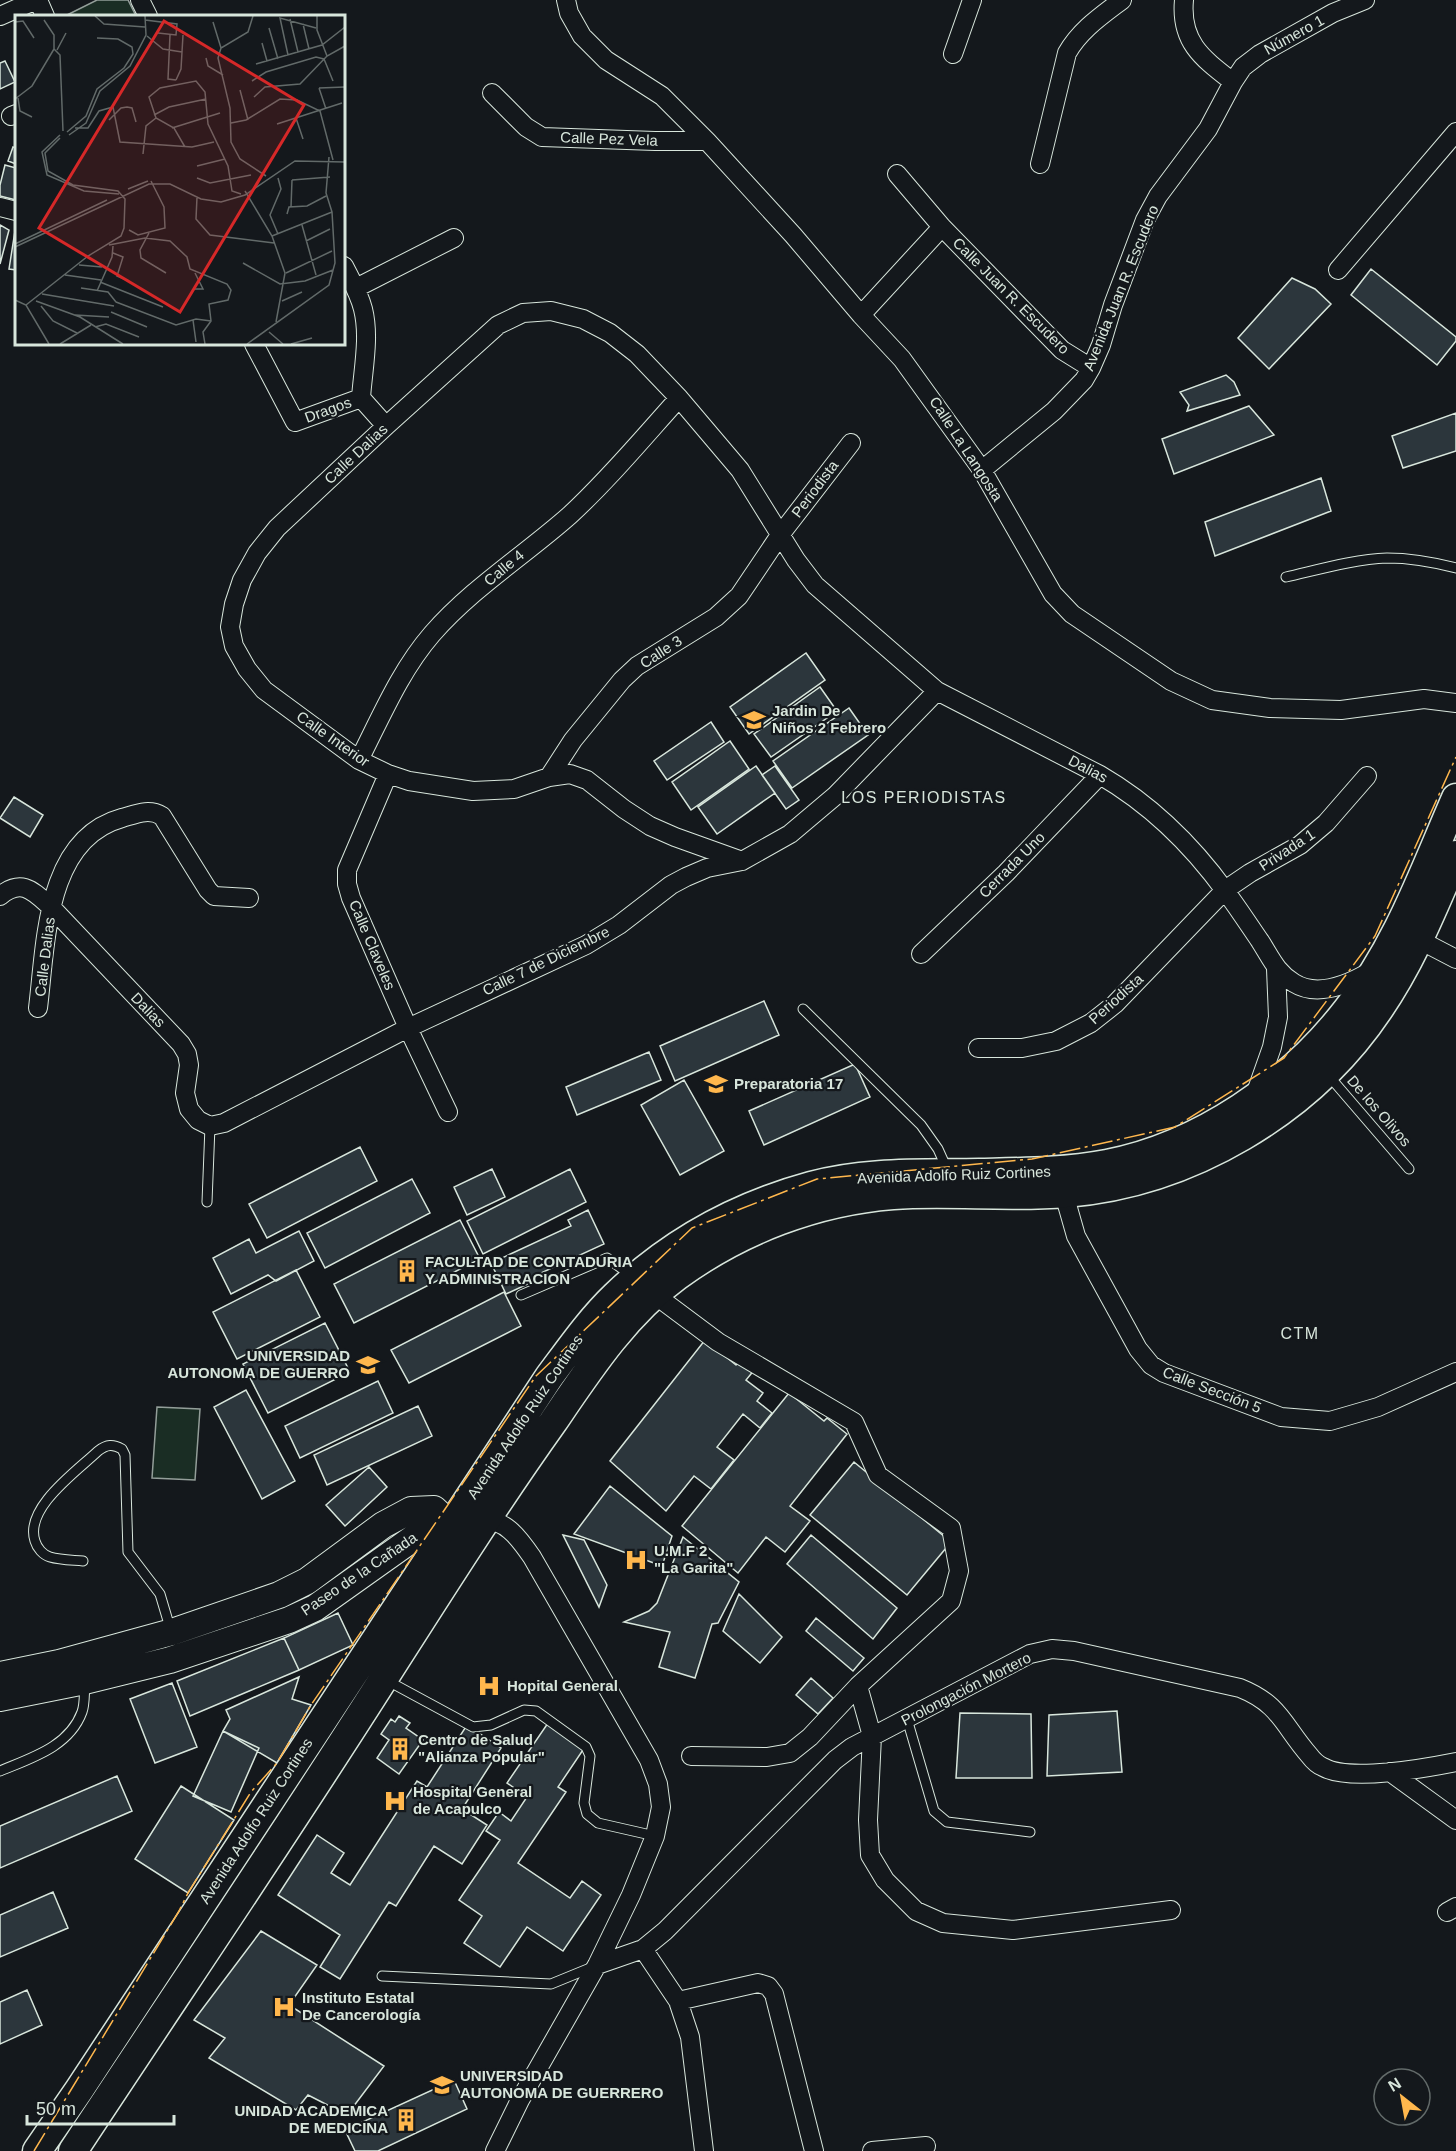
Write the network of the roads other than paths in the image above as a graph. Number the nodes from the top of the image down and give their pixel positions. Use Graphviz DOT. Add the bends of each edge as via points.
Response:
graph roads {
  1 [pos="37,0"];
  2 [pos="140,0"];
  3 [pos="566,0"];
  4 [pos="972,0"];
  5 [pos="1122,0"];
  6 [pos="1184,0"];
  7 [pos="1365,0"];
  8 [pos="44,15"];
  9 [pos="148,15"];
  10 [pos="0,16"];
  11 [pos="953,54"];
  12 [pos="1233,82"];
  13 [pos="492,93"];
  14 [pos="1456,133"];
  15 [pos="707,141"];
  16 [pos="1040,164"];
  17 [pos="897,174"];
  18 [pos="0,207"];
  19 [pos="15,211"];
  20 [pos="942,227"];
  21 [pos="454,238"];
  22 [pos="345,268"];
  23 [pos="1338,270"];
  24 [pos="356,288"];
  25 [pos="523,313"];
  26 [pos="861,315"];
  27 [pos="255,345"];
  28 [pos="1091,368"];
  29 [pos="362,398"];
  30 [pos="679,398"];
  31 [pos="386,426"];
  32 [pos="850,443"];
  33 [pos="982,470"];
  34 [pos="780,535"];
  35 [pos="1456,568"];
  36 [pos="1286,578"];
  37 [pos="230,627"];
  38 [pos="937,691"];
  39 [pos="1456,703"];
  40 [pos="359,760"];
  41 [pos="388,774"];
  42 [pos="1100,775"];
  43 [pos="1367,776"];
  44 [pos="549,777"];
  45 [pos="1456,798"];
  46 [pos="1456,855"];
  47 [pos="741,861"];
  48 [pos="1225,890"];
  49 [pos="0,896"];
  50 [pos="249,898"];
  51 [pos="51,907"];
  52 [pos="1408,934"];
  53 [pos="921,954"];
  54 [pos="1456,959"];
  55 [pos="1379,966"];
  56 [pos="1276,969"];
  57 [pos="39,1008"];
  58 [pos="803,1009"];
  59 [pos="408,1028"];
  60 [pos="978,1048"];
  61 [pos="1326,1073"];
  62 [pos="1254,1100"];
  63 [pos="448,1112"];
  64 [pos="210,1126"];
  65 [pos="1409,1169"];
  66 [pos="949,1174"];
  67 [pos="1064,1194"];
  68 [pos="207,1203"];
  69 [pos="645,1287"];
  70 [pos="521,1294"];
  71 [pos="1456,1372"];
  72 [pos="485,1519"];
  73 [pos="451,1525"];
  74 [pos="82,1561"];
  75 [pos="172,1632"];
  76 [pos="0,1675"];
  77 [pos="384,1679"];
  78 [pos="85,1681"];
  79 [pos="858,1686"];
  80 [pos="0,1698"];
  81 [pos="907,1719"];
  82 [pos="872,1736"];
  83 [pos="691,1756"];
  84 [pos="1456,1762"];
  85 [pos="0,1771"];
  86 [pos="1390,1772"];
  87 [pos="1456,1820"];
  88 [pos="1030,1832"];
  89 [pos="655,1836"];
  90 [pos="1171,1910"];
  91 [pos="642,1949"];
  92 [pos="597,1965"];
  93 [pos="382,1976"];
  94 [pos="678,2001"];
  95 [pos="79,2090"];
  96 [pos="105,2104"];
  97 [pos="926,2146"];
  98 [pos="37,2151"];
  99 [pos="73,2151"];
  100 [pos="495,2151"];
  101 [pos="704,2151"];
  102 [pos="814,2151"];
  103 [pos="872,2151"];
  1 -- 8 [label="street"];
  1 -- 10 [label="street"];
  2 -- 9 [label="street"];
  3 -- 15 [label="street, Calle La Langosta" via="568,13 582,36 606,60 662,96"];
  4 -- 11 [label="street"];
  5 -- 16 [label="street" via="1088,26 1067,53"];
  6 -- 12 [label="street" via="1182,17 1194,47"];
  7 -- 12 [label="street, Número 1" via="1333,13 1260,54 1243,67"];
  12 -- 28 [label="street, Avenida Juan R. Escudero" via="1209,129 1158,196 1145,220"];
  13 -- 15 [label="street, Calle Pez Vela" via="526,127 542,137"];
  14 -- 23 [label="street"];
  15 -- 26 [label="street, Calle La Langosta"];
  17 -- 20 [label="street"];
  18 -- 19 [label="street"];
  20 -- 26 [label="street, Calle Juan R. Escudero"];
  20 -- 28 [label="street, Calle Juan R. Escudero" via="1062,350"];
  21 -- 24 [label="street"];
  22 -- 24 [label="street"];
  24 -- 29 [label="street" via="366,328"];
  25 -- 30 [label="street, Dalias" via="551,311 583,319 610,333 637,354"];
  25 -- 31 [label="street, Calle Dalias" via="498,326"];
  26 -- 33 [label="street, Calle La Langosta" via="902,359"];
  27 -- 29 [label="street, Dragos" via="295,422"];
  28 -- 33 [label="street, Avenida Juan R. Escudero" via="1054,411"];
  29 -- 31 [label="street"];
  30 -- 34 [label="street, Dalias" via="740,470"];
  30 -- 40 [label="street, Calle 4" via="599,487 463,602 431,635 399,681"];
  31 -- 37 [label="street, Calle Dalias" via="270,536 242,580"];
  32 -- 34 [label="street, Periodista"];
  33 -- 39 [label="street, Calle La Langosta" via="1053,594 1072,614 1171,681 1212,700 1270,708 1341,710 1424,699"];
  34 -- 38 [label="street, Dalias" via="815,585"];
  34 -- 44 [label="street, Calle 3" via="739,596 716,617 637,666 622,680 573,740"];
  35 -- 36 [label="lane" via="1385,558"];
  37 -- 40 [label="street, Calle Interior" via="234,646 264,690"];
  38 -- 42 [label="street, Dalias"];
  38 -- 47 [label="street, Calle 7 de Diciembre" via="835,796 790,834"];
  40 -- 41 [label="street, Calle Interior"];
  41 -- 44 [label="street, Calle Interior" via="473,791 514,789"];
  41 -- 59 [label="street, Calle Claveles" via="347,870 347,884"];
  42 -- 48 [label="street, Dalias" via="1158,815"];
  42 -- 53 [label="street, Cerrada Uno"];
  43 -- 48 [label="street, Privada 1" via="1326,823 1300,845"];
  44 -- 47 [label="street, Calle Interior" via="570,774 587,780 650,826"];
  45 -- 52 [label="main road, Avenida Adolfo Ruiz Cortines"];
  46 -- 52 [label="main road, Avenida Adolfo Ruiz Cortines"];
  47 -- 59 [label="street, Calle 7 de Diciembre" via="686,877 586,945"];
  48 -- 56 [label="street, Dalias"];
  48 -- 60 [label="street, Periodista" via="1115,1004 1091,1023 1056,1041 1022,1048"];
  49 -- 51 [label="street, Calle Dalias" via="16,887 27,887"];
  50 -- 51 [label="street, Calle Dalias" via="214,896 162,816 146,811 115,820 88,835 69,860"];
  51 -- 57 [label="street, Calle Dalias"];
  51 -- 64 [label="street, Dalias" via="181,1044 189,1065 185,1093 189,1109"];
  52 -- 54 [label="street"];
  52 -- 55 [label="main road, Avenida Adolfo Ruiz Cortines"];
  52 -- 61 [label="main road, Avenida Adolfo Ruiz Cortines" via="1412,954 1379,1009"];
  55 -- 56 [label="street, Dalias" via="1337,987 1317,990 1295,984"];
  55 -- 62 [label="main road, Avenida Adolfo Ruiz Cortines" via="1347,1011 1306,1056"];
  56 -- 62 [label="street" via="1278,1017"];
  58 -- 66 [label="lane" via="921,1125"];
  59 -- 63 [label="street, Calle Claveles"];
  59 -- 64 [label="street, Calle 7 de Diciembre" via="224,1123"];
  61 -- 65 [label="lane, De los Olivos"];
  61 -- 67 [label="main road, Avenida Adolfo Ruiz Cortines" via="1266,1122 1212,1153 1158,1174"];
  62 -- 66 [label="main road, Avenida Adolfo Ruiz Cortines" via="1206,1128 1154,1150 1109,1163 1053,1171"];
  64 -- 68 [label="lane"];
  66 -- 69 [label="main road, Avenida Adolfo Ruiz Cortines" via="867,1175 813,1185 754,1205 698,1233 653,1263"];
  67 -- 69 [label="main road, Avenida Adolfo Ruiz Cortines" via="851,1199 792,1215 736,1239 677,1275"];
  67 -- 71 [label="street, Calle Sección 5" via="1076,1236 1138,1348 1151,1365 1164,1373 1281,1417 1330,1421 1378,1407"];
  69 -- 70 [label="lane" via="607,1258"];
  69 -- 72 [label="main road, Avenida Adolfo Ruiz Cortines" via="638,1309 600,1354"];
  69 -- 73 [label="main road, Avenida Adolfo Ruiz Cortines" via="614,1297 585,1328"];
  69 -- 79 [label="street" via="718,1342 854,1422 878,1475 951,1528 959,1571 951,1601"];
  72 -- 73 [label="street"];
  72 -- 77 [label="main road, Avenida Adolfo Ruiz Cortines"];
  72 -- 89 [label="street" via="518,1535 649,1760 661,1807"];
  73 -- 75 [label="street, Paseo de la Cañada" via="434,1509 411,1510 383,1525 307,1581 279,1595"];
  73 -- 78 [label="street, Paseo de la Cañada" via="422,1532 315,1608 289,1620 170,1660"];
  73 -- 95 [label="main road, Avenida Adolfo Ruiz Cortines"];
  74 -- 75 [label="lane" via="41,1551 33,1535 36,1515 46,1500 98,1451 112,1445 122,1449 124,1455 128,1552 160,1594"];
  75 -- 76 [label="street, Paseo de la Cañada"];
  77 -- 89 [label="lane" via="473,1727 491,1725 524,1710 537,1711 586,1747 590,1756 584,1803 587,1814 598,1823"];
  77 -- 96 [label="main road, Avenida Adolfo Ruiz Cortines"];
  78 -- 80 [label="street, Paseo de la Cañada"];
  78 -- 85 [label="lane" via="82,1711 71,1731 51,1749"];
  79 -- 82 [label="street"];
  79 -- 83 [label="street" via="790,1753"];
  81 -- 82 [label="street, Prolongación Mortero"];
  81 -- 86 [label="street, Prolongación Mortero" via="1030,1654 1063,1650 1240,1688 1271,1705 1322,1767 1341,1773"];
  81 -- 88 [label="lane" via="934,1811 947,1822"];
  82 -- 90 [label="street" via="870,1855 885,1880 916,1911 943,1923 1013,1930"];
  82 -- 91 [label="street, Prolongación Mortero" via="835,1760 665,1931"];
  84 -- 86 [label="street, Prolongación Mortero"];
  86 -- 87 [label="street"];
  89 -- 92 [label="street"];
  91 -- 92 [label="street, Prolongación Mortero"];
  91 -- 94 [label="street"];
  92 -- 93 [label="lane" via="551,1984"];
  92 -- 100 [label="street"];
  94 -- 101 [label="street" via="690,2037"];
  94 -- 102 [label="street" via="758,1983 768,1986 774,1994"];
  95 -- 96 [label="street"];
  95 -- 98 [label="main road, Avenida Adolfo Ruiz Cortines"];
  96 -- 99 [label="main road, Avenida Adolfo Ruiz Cortines"];
  97 -- 103 [label="street"];
}
